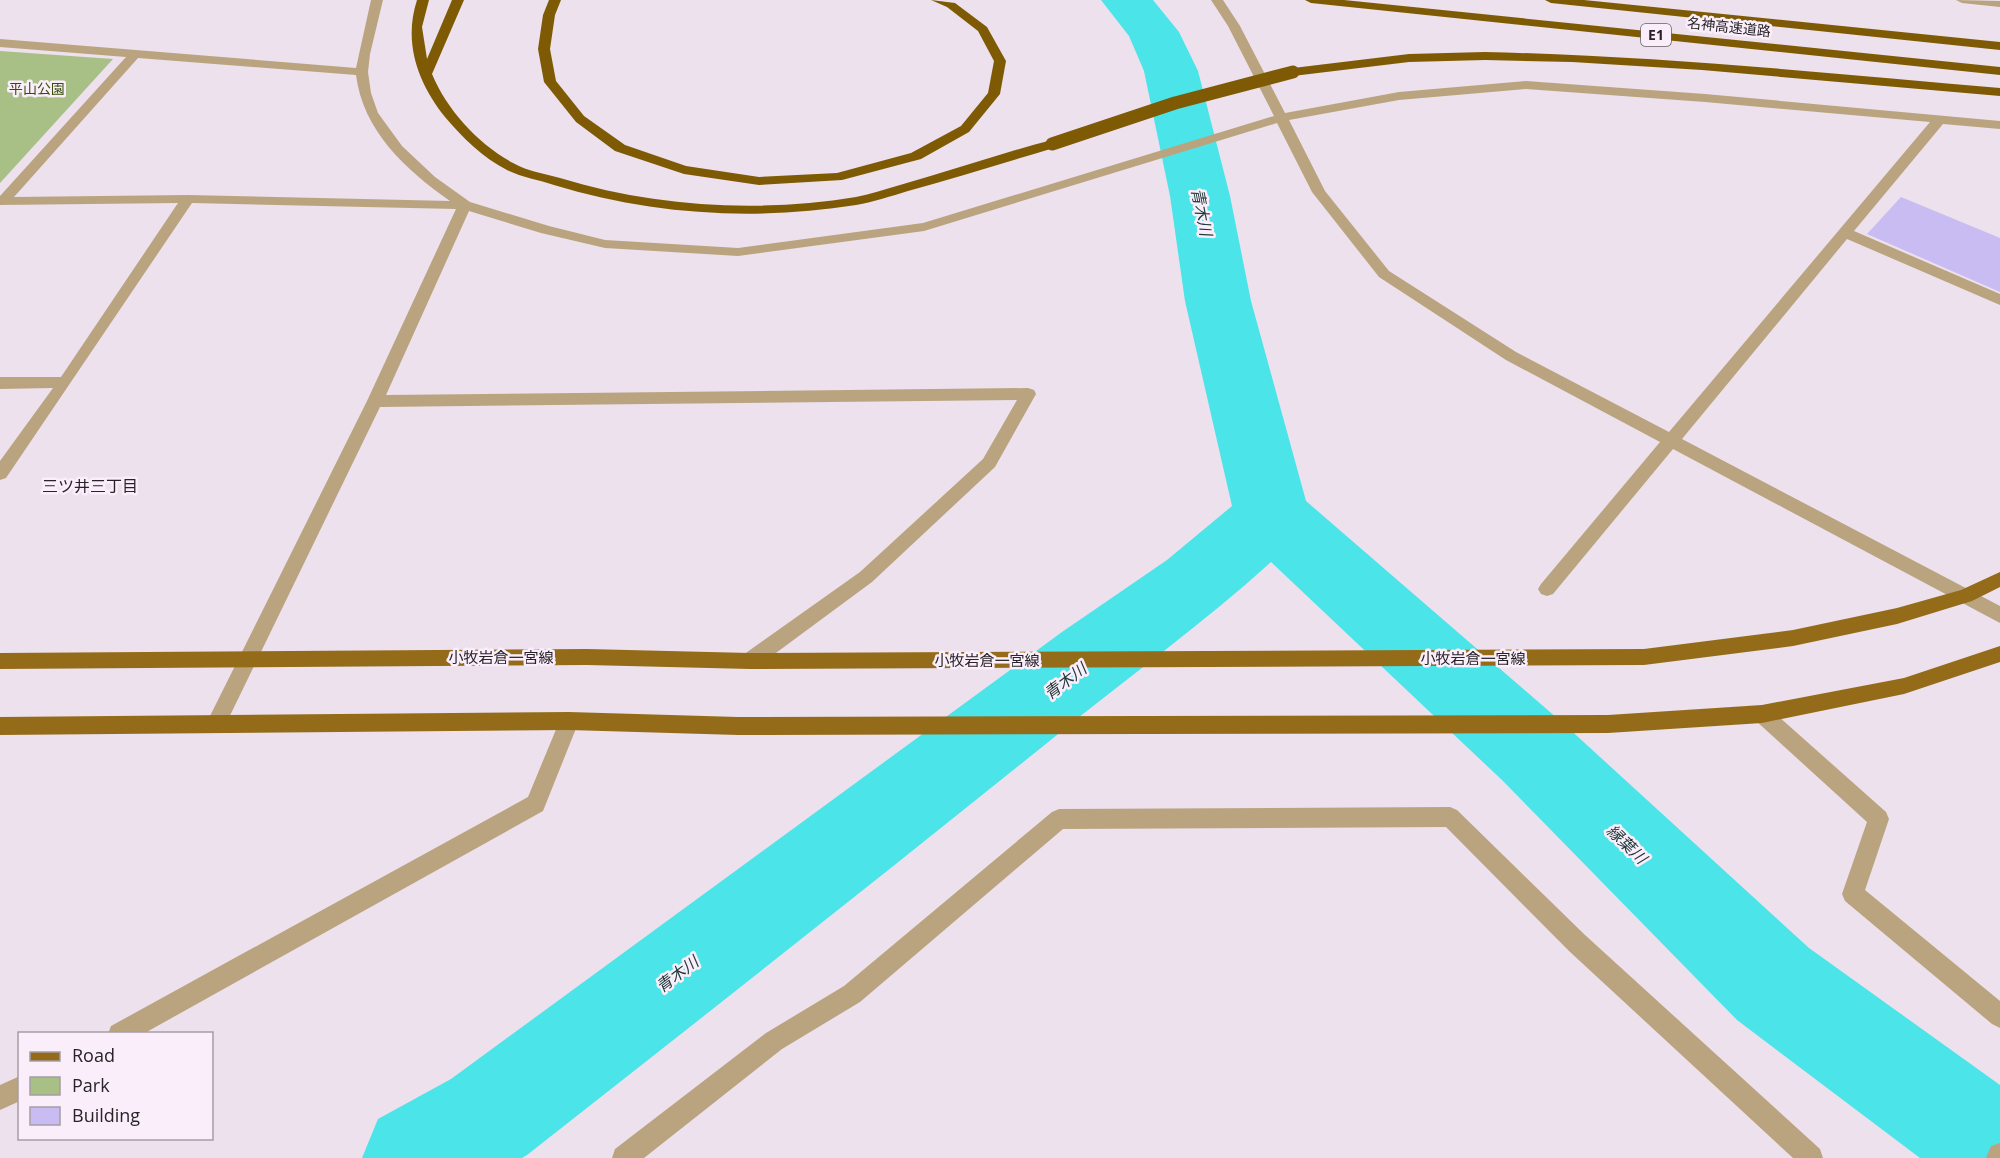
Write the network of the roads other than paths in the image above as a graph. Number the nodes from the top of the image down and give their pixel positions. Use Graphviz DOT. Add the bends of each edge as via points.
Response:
graph roads {
  1 [pos="377,0"];
  2 [pos="423,0"];
  3 [pos="458,0"];
  4 [pos="555,0"];
  5 [pos="938,0"];
  6 [pos="1217,0"];
  7 [pos="1311,0"];
  8 [pos="1551,0"];
  9 [pos="1651,0"];
  10 [pos="1962,0"];
  11 [pos="2000,4"];
  12 [pos="2000,36"];
  13 [pos="0,43"];
  14 [pos="2000,45"];
  15 [pos="135,54"];
  16 [pos="2000,71"];
  17 [pos="362,72"];
  18 [pos="425,76"];
  19 [pos="2000,92"];
  20 [pos="1280,118"];
  21 [pos="1940,119"];
  22 [pos="2000,125"];
  23 [pos="188,199"];
  24 [pos="2,201"];
  25 [pos="465,205"];
  26 [pos="1845,233"];
  27 [pos="2000,300"];
  28 [pos="65,382"];
  29 [pos="0,383"];
  30 [pos="375,401"];
  31 [pos="1672,440"];
  32 [pos="0,474"];
  33 [pos="2000,579"];
  34 [pos="1547,588"];
  35 [pos="1966,596"];
  36 [pos="2000,615"];
  37 [pos="2000,654"];
  38 [pos="246,660"];
  39 [pos="0,661"];
  40 [pos="750,661"];
  41 [pos="1762,714"];
  42 [pos="570,722"];
  43 [pos="216,724"];
  44 [pos="0,726"];
  45 [pos="2000,1016"];
  46 [pos="123,1032"];
  47 [pos="18,1089"];
  48 [pos="0,1098"];
  49 [pos="624,1158"];
  50 [pos="1811,1158"];
  1 -- 17 [label="street"];
  2 -- 18 [label="highway" via="416,41"];
  3 -- 18 [label="highway"];
  4 -- 5 [label="highway" via="544,49 550,82 580,119 620,148 684,170 759,181 837,177 915,156 965,129 994,94 1000,61 983,29"];
  6 -- 20 [label="street"];
  7 -- 16 [label="highway, 名神高速道路 / E1"];
  8 -- 14 [label="highway, 名神高速道路 / E1"];
  9 -- 12 [label="highway"];
  10 -- 11 [label="street"];
  13 -- 15 [label="street"];
  15 -- 17 [label="street"];
  15 -- 24 [label="street"];
  17 -- 25 [label="street" via="374,118 437,186"];
  18 -- 19 [label="highway, bridge" via="446,110 469,135 510,166 577,189 709,208 786,208 857,201 943,178 1175,103 1293,72 1409,58 1572,58"];
  20 -- 21 [label="street" via="1399,96 1526,85"];
  20 -- 25 [label="street" via="924,227 738,252 604,244"];
  20 -- 31 [label="street" via="1319,192 1384,274 1510,356"];
  21 -- 22 [label="street"];
  21 -- 26 [label="street"];
  23 -- 24 [label="street"];
  23 -- 25 [label="street"];
  23 -- 28 [label="street"];
  25 -- 30 [label="street"];
  26 -- 27 [label="street"];
  26 -- 31 [label="street"];
  28 -- 29 [label="street"];
  28 -- 32 [label="street"];
  30 -- 38 [label="street"];
  30 -- 40 [label="street" via="1028,394 988,463 866,577"];
  31 -- 34 [label="street"];
  31 -- 35 [label="street"];
  33 -- 35 [label="main road, 小牧岩倉一宮線"];
  35 -- 36 [label="street"];
  35 -- 40 [label="main road, 小牧岩倉一宮線" via="1897,616 1793,638 1644,657"];
  37 -- 41 [label="main road" via="1904,686"];
  38 -- 39 [label="main road, 小牧岩倉一宮線"];
  38 -- 40 [label="main road, 小牧岩倉一宮線" via="587,657"];
  38 -- 43 [label="street"];
  41 -- 42 [label="main road" via="1608,724 738,726"];
  41 -- 45 [label="street" via="1879,819 1853,894"];
  42 -- 43 [label="main road"];
  42 -- 46 [label="street" via="536,804"];
  43 -- 44 [label="main road"];
  47 -- 48 [label="street"];
  49 -- 50 [label="street" via="774,1041 852,994 1059,819 1450,817 1577,943"];
}
